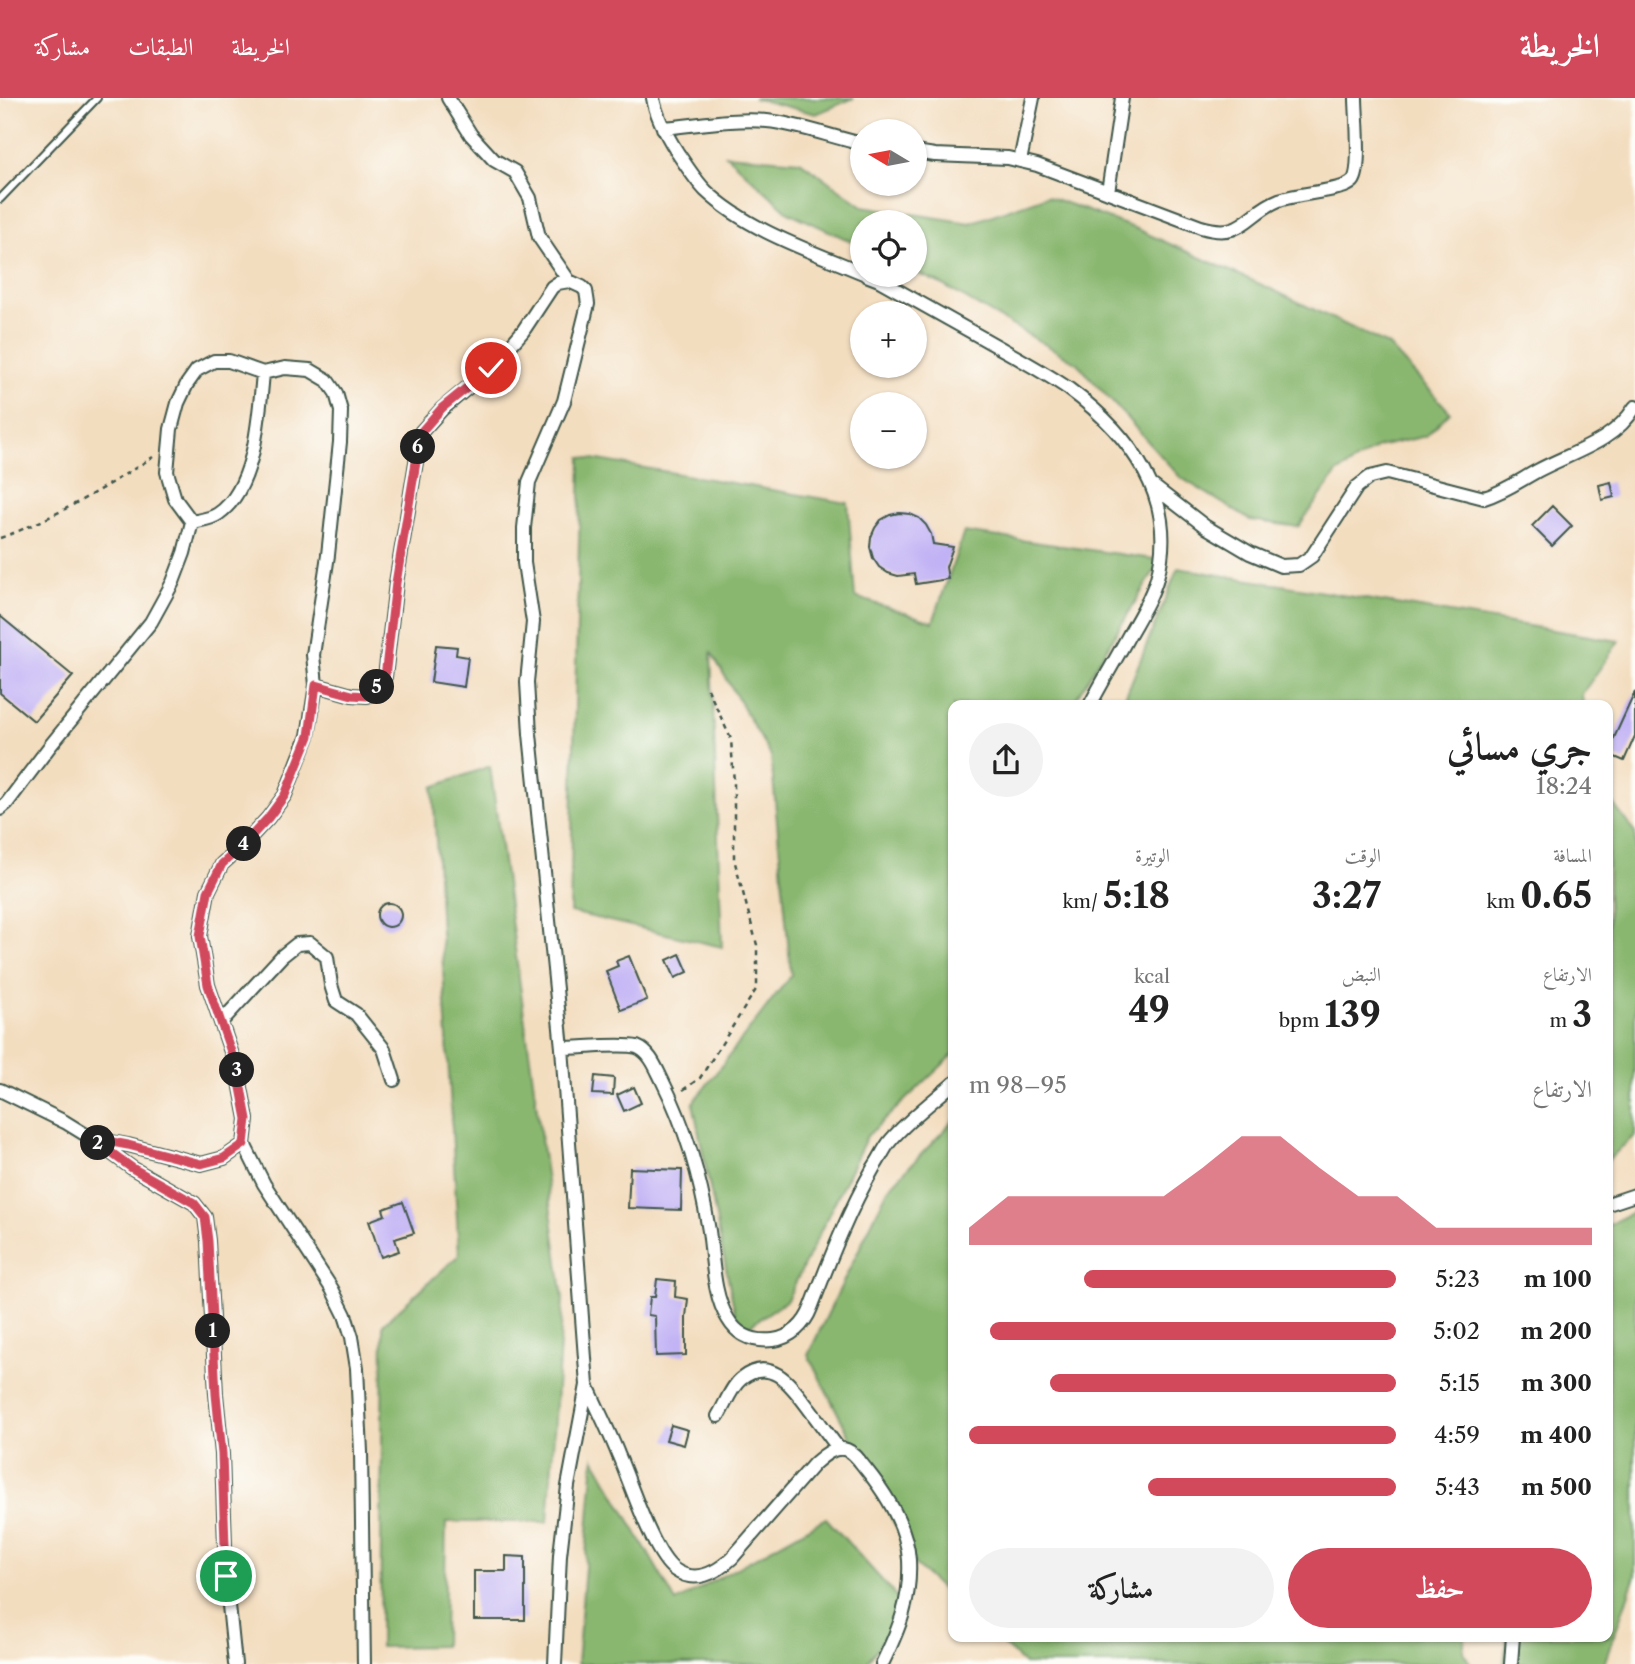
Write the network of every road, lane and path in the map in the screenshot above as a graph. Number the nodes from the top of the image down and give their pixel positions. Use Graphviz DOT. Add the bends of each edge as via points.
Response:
graph roads {
  1 [pos="97,98"];
  2 [pos="448,98"];
  3 [pos="653,98"];
  4 [pos="1033,98"];
  5 [pos="1122,98"];
  6 [pos="1356,98"];
  7 [pos="663,128"];
  8 [pos="850,141"];
  9 [pos="928,154"];
  10 [pos="1020,161"];
  11 [pos="1108,192"];
  12 [pos="0,199"];
  13 [pos="850,268"];
  14 [pos="569,281"];
  15 [pos="891,287"];
  16 [pos="263,373"];
  17 [pos="1635,407"];
  18 [pos="168,448"];
  19 [pos="1153,486"];
  20 [pos="192,522"];
  21 [pos="0,538"];
  22 [pos="316,685"];
  23 [pos="706,685"];
  24 [pos="1093,700"];
  25 [pos="0,809"];
  26 [pos="221,1022"];
  27 [pos="562,1048"];
  28 [pos="394,1080"];
  29 [pos="948,1088"];
  30 [pos="0,1090"];
  31 [pos="671,1098"];
  32 [pos="91,1138"];
  33 [pos="244,1144"];
  34 [pos="1635,1195"];
  35 [pos="1613,1202"];
  36 [pos="587,1385"];
  37 [pos="718,1416"];
  38 [pos="839,1449"];
  39 [pos="1513,1642"];
  40 [pos="235,1664"];
  41 [pos="364,1664"];
  42 [pos="555,1664"];
  43 [pos="882,1664"];
  44 [pos="1511,1664"];
  1 -- 12 [label="lane"];
  2 -- 14 [label="street" via="471,135 494,160 515,172 530,198 539,237"];
  3 -- 7 [label="street"];
  4 -- 10 [label="street"];
  5 -- 11 [label="street"];
  6 -- 11 [label="street" via="1358,162 1353,181 1275,202 1236,229 1209,230"];
  7 -- 8 [label="street" via="766,121"];
  7 -- 13 [label="street" via="705,190 732,212"];
  9 -- 10 [label="street"];
  10 -- 11 [label="street"];
  14 -- 22 [label="street" via="552,287 491,368 442,408 421,432 385,677 367,696"];
  14 -- 27 [label="street" via="586,291 587,304 564,401 529,482 524,540 533,622 527,682 530,734"];
  15 -- 19 [label="street" via="1069,390 1117,433"];
  16 -- 18 [label="street" via="229,361 214,361 197,370 178,403"];
  16 -- 20 [label="street" via="249,467 229,503 216,516"];
  16 -- 22 [label="street" via="285,368 310,370 327,380 341,411 328,555 313,655"];
  17 -- 19 [label="street" via="1600,441 1484,498 1387,473 1370,477 1357,487 1312,556 1299,565 1281,566 1250,553 1206,527"];
  18 -- 20 [label="street" via="167,472 175,499"];
  18 -- 21 [label="path" via="48,517"];
  19 -- 24 [label="street" via="1163,539 1156,580"];
  20 -- 25 [label="street" via="173,582 151,622"];
  22 -- 26 [label="street" via="309,736 285,795 222,864 208,892 200,936 208,985"];
  23 -- 31 [label="path" via="731,739 734,859 757,945 757,988 700,1079"];
  26 -- 28 [label="street" via="282,956 297,944 310,943 327,957 336,1001 356,1014 384,1049"];
  26 -- 33 [label="street" via="247,1119"];
  27 -- 31 [label="street" via="638,1047 654,1063"];
  27 -- 36 [label="street"];
  29 -- 31 [label="street" via="890,1141 836,1241 807,1319 776,1340 754,1340 739,1333 727,1319 702,1196"];
  30 -- 32 [label="street"];
  32 -- 33 [label="street" via="201,1164 224,1158"];
  32 -- 40 [label="street" via="194,1203 205,1217"];
  33 -- 41 [label="street" via="264,1184 332,1289 352,1337 357,1368"];
  34 -- 35 [label="street"];
  36 -- 38 [label="street" via="664,1561 691,1577 720,1569 814,1464"];
  36 -- 42 [label="street" via="561,1541"];
  37 -- 38 [label="street" via="738,1381 765,1370 790,1384"];
  38 -- 43 [label="street" via="855,1455 879,1485 904,1533 909,1559 906,1607"];
  39 -- 44 [label="street"];
}
